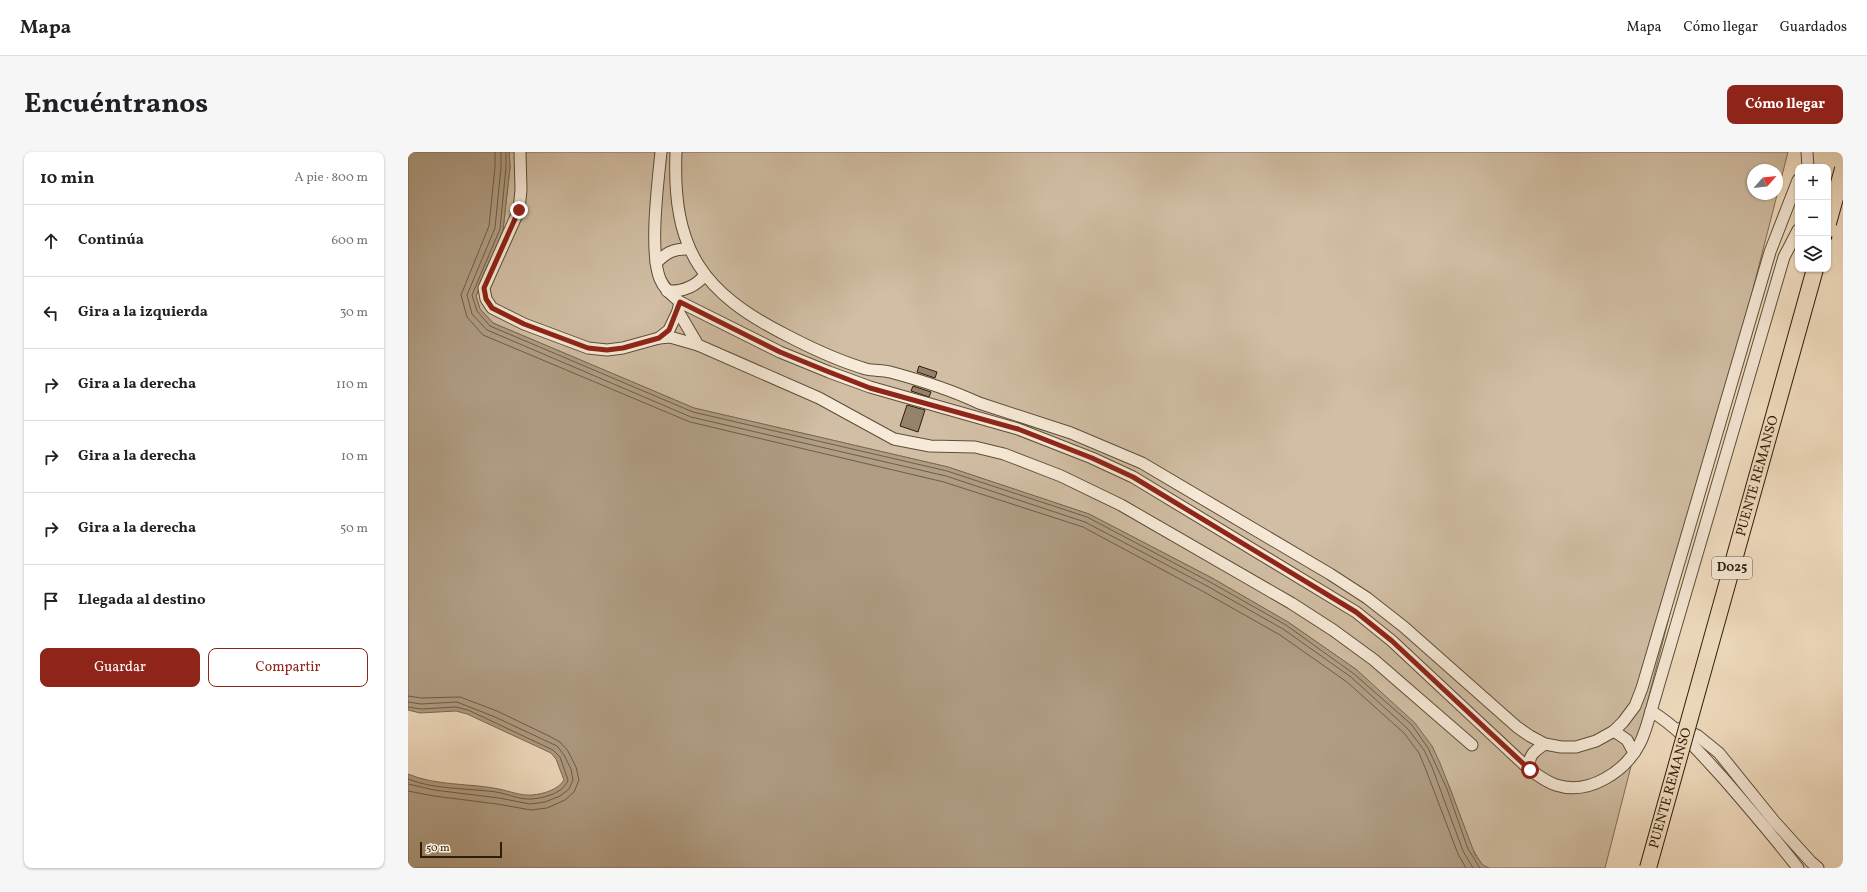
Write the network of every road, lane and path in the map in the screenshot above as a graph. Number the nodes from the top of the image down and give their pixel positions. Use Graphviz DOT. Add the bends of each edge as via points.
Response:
graph roads {
  1 [pos="520,152"];
  2 [pos="661,152"];
  3 [pos="676,152"];
  4 [pos="1843,169"];
  5 [pos="1843,184"];
  6 [pos="1831,186"];
  7 [pos="1795,188"];
  8 [pos="1831,212"];
  9 [pos="1795,236"];
  10 [pos="689,249"];
  11 [pos="656,263"];
  12 [pos="1814,272"];
  13 [pos="705,275"];
  14 [pos="668,291"];
  15 [pos="679,306"];
  16 [pos="659,338"];
  17 [pos="698,345"];
  18 [pos="1182,487"];
  19 [pos="1174,500"];
  20 [pos="1399,623"];
  21 [pos="1388,638"];
  22 [pos="1651,711"];
  23 [pos="1669,722"];
  24 [pos="1614,731"];
  25 [pos="1545,744"];
  26 [pos="1472,745"];
  27 [pos="1634,753"];
  28 [pos="1530,770"];
  29 [pos="1648,868"];
  30 [pos="1798,868"];
  31 [pos="1818,868"];
  1 -- 16 [label="street" via="519,210 484,288 486,299 492,308 524,324 588,348 623,348"];
  2 -- 11 [label="street" via="655,239"];
  3 -- 10 [label="street" via="676,205"];
  4 -- 8 [label="highway, bridge"];
  5 -- 6 [label="street"];
  7 -- 24 [label="street" via="1770,252 1642,688 1630,715"];
  9 -- 22 [label="street" via="1784,257"];
  10 -- 11 [label="street" via="672,250"];
  10 -- 13 [label="street"];
  11 -- 14 [label="street" via="660,279"];
  12 -- 29 [label="highway, PUENTE REMANSO / D025, bridge"];
  13 -- 14 [label="street" via="699,282 683,290"];
  13 -- 18 [label="street" via="737,307 824,354 868,370 889,372 1086,438 1142,463"];
  14 -- 15 [label="street"];
  15 -- 16 [label="street" via="669,330"];
  15 -- 17 [label="street"];
  15 -- 19 [label="street" via="780,352 870,388 1018,429 1099,461"];
  16 -- 17 [label="street" via="670,337"];
  17 -- 26 [label="street" via="819,398 894,439 930,446 975,447 1004,454 1061,476 1121,505 1333,630 1374,660"];
  18 -- 19 [label="street"];
  18 -- 20 [label="street" via="1330,574"];
  19 -- 21 [label="street" via="1320,588"];
  20 -- 21 [label="street"];
  20 -- 25 [label="street" via="1517,727"];
  21 -- 28 [label="street"];
  22 -- 23 [label="street"];
  22 -- 27 [label="street"];
  23 -- 30 [label="street" via="1762,822"];
  23 -- 31 [label="street" via="1698,736 1719,753 1774,821"];
  24 -- 25 [label="street" via="1596,741 1576,747"];
  24 -- 27 [label="street" via="1627,740"];
  25 -- 28 [label="street" via="1531,755 1528,761"];
  27 -- 28 [label="street" via="1614,774 1579,787 1556,785"];
}
